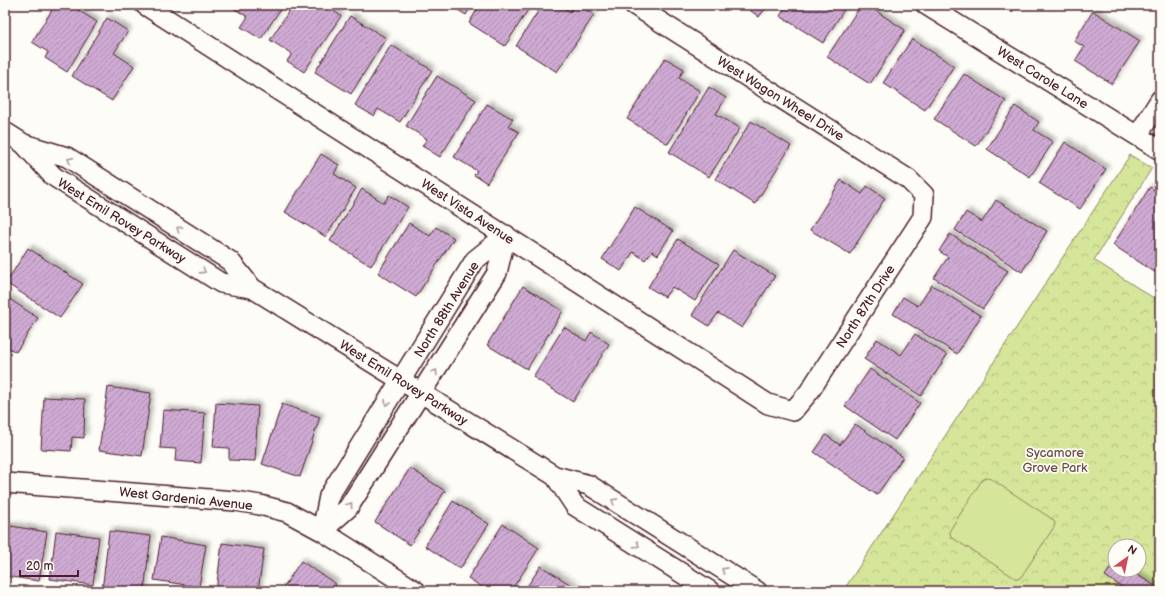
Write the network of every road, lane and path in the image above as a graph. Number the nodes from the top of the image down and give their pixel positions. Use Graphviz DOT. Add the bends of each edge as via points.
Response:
graph roads {
  1 [pos="145,5"];
  2 [pos="634,5"];
  3 [pos="926,5"];
  4 [pos="1160,100"];
  5 [pos="5,132"];
  6 [pos="1138,135"];
  7 [pos="1160,150"];
  8 [pos="924,195"];
  9 [pos="506,235"];
  10 [pos="401,381"];
  11 [pos="421,394"];
  12 [pos="792,410"];
  13 [pos="555,476"];
  14 [pos="5,483"];
  15 [pos="322,531"];
  16 [pos="416,591"];
  17 [pos="710,591"];
  18 [pos="757,591"];
  1 -- 9 [label="street, West Vista Avenue"];
  2 -- 8 [label="street, West Wagon Wheel Drive" via="908,179"];
  3 -- 6 [label="street, West Carole Lane"];
  4 -- 6 [label="street"];
  5 -- 10 [label="street, West Emil Rovey Parkway" via="24,144 53,176 221,283 252,288"];
  6 -- 7 [label="street, West Carole Lane"];
  8 -- 12 [label="street, North 87th Drive" via="923,217 809,392"];
  9 -- 10 [label="street, North 88th Avenue" via="475,260"];
  11 -- 9 [label="street, North 88th Avenue, one-way" via="496,273"];
  9 -- 12 [label="street, West Vista Avenue" via="768,404"];
  10 -- 11 [label="street, West Emil Rovey Parkway"];
  10 -- 15 [label="street, North 88th Avenue, one-way" via="329,496"];
  11 -- 13 [label="street, West Emil Rovey Parkway"];
  15 -- 11 [label="street, North 88th Avenue, one-way" via="348,508"];
  13 -- 17 [label="street, West Emil Rovey Parkway, one-way" via="575,506"];
  18 -- 13 [label="street, West Emil Rovey Parkway, one-way" via="589,485"];
  14 -- 15 [label="street, West Gardenia Avenue" via="235,501 287,512"];
  15 -- 16 [label="street, West Gardenia Avenue"];
}
